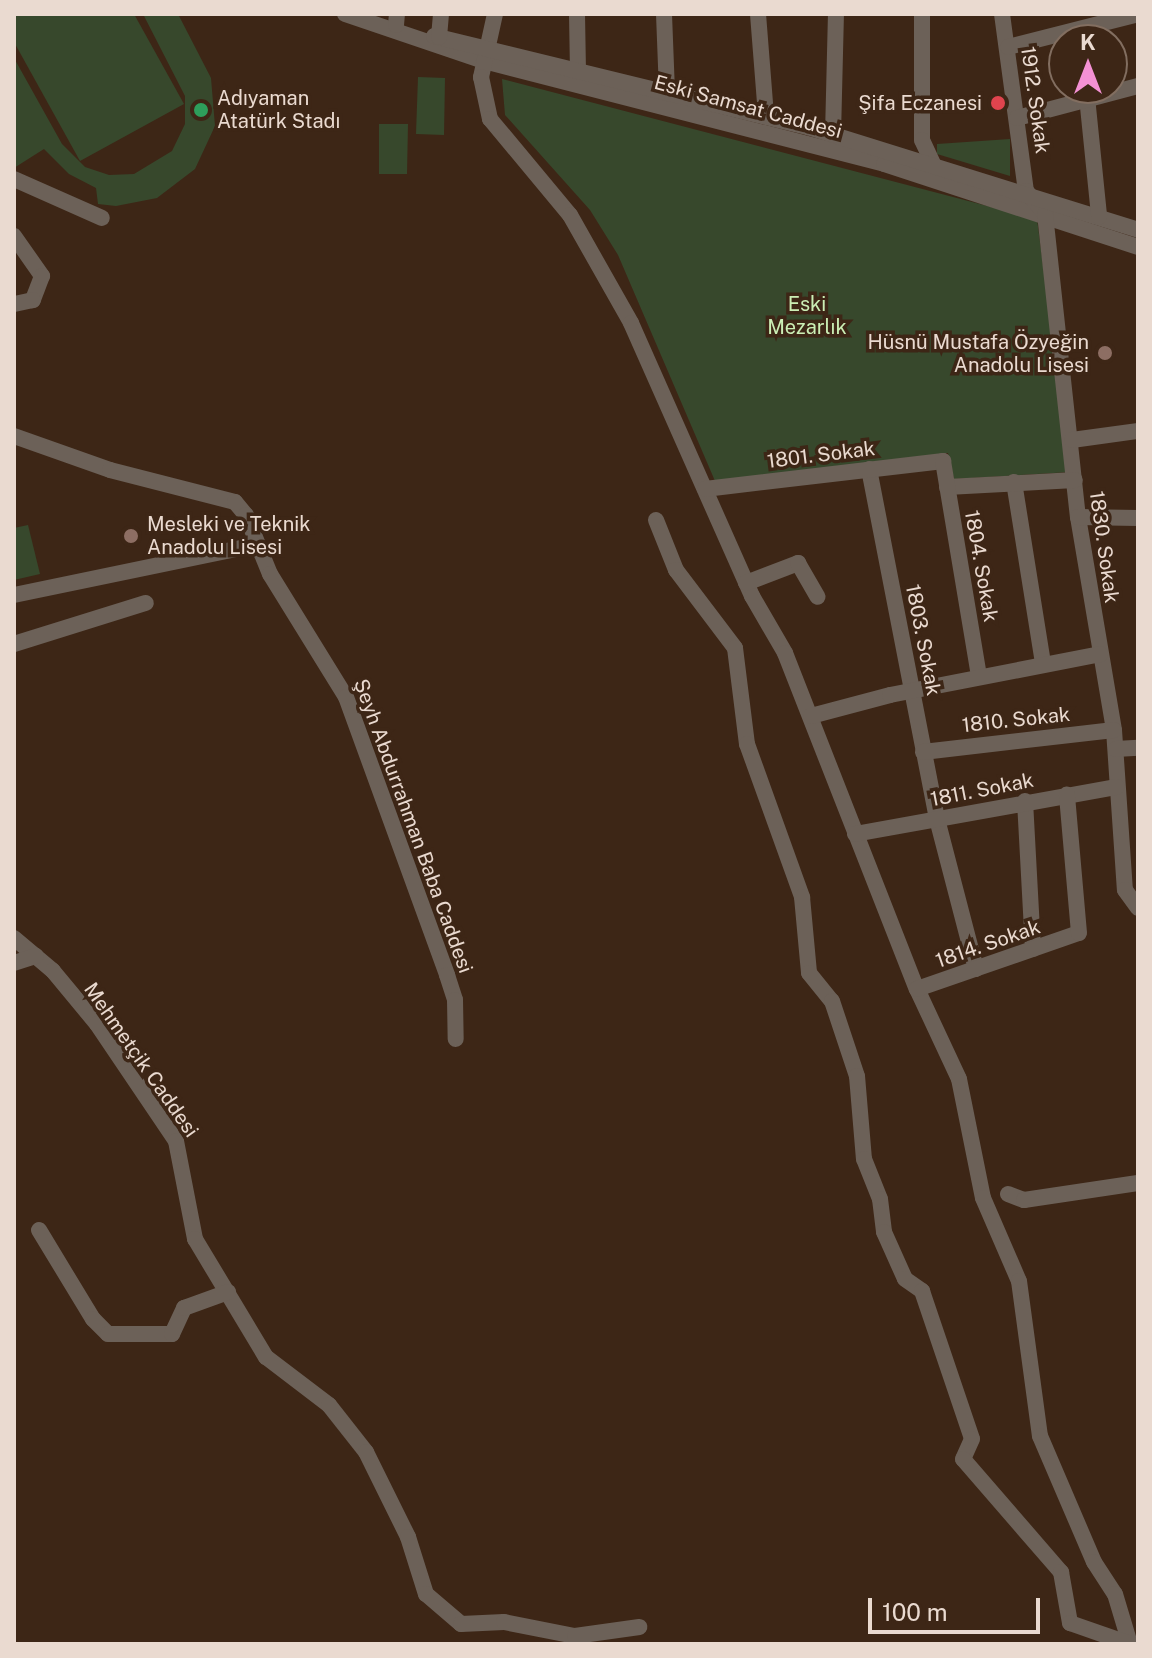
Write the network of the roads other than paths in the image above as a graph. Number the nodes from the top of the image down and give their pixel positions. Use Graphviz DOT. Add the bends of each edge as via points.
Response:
graph roads {
  1 [pos="345,14"];
  2 [pos="364,14"];
  3 [pos="441,14"];
  4 [pos="495,14"];
  5 [pos="577,14"];
  6 [pos="664,14"];
  7 [pos="758,14"];
  8 [pos="836,14"];
  9 [pos="922,14"];
  10 [pos="1002,14"];
  11 [pos="1138,14"];
  12 [pos="396,19"];
  13 [pos="439,37"];
  14 [pos="1008,47"];
  15 [pos="487,55"];
  16 [pos="578,70"];
  17 [pos="667,91"];
  18 [pos="1064,104"];
  19 [pos="1088,104"];
  20 [pos="766,116"];
  21 [pos="1017,118"];
  22 [pos="833,135"];
  23 [pos="933,164"];
  24 [pos="14,179"];
  25 [pos="1026,191"];
  26 [pos="1045,214"];
  27 [pos="1099,216"];
  28 [pos="102,218"];
  29 [pos="1138,230"];
  30 [pos="14,236"];
  31 [pos="1138,247"];
  32 [pos="14,304"];
  33 [pos="1138,431"];
  34 [pos="14,436"];
  35 [pos="1072,440"];
  36 [pos="943,461"];
  37 [pos="869,469"];
  38 [pos="1075,480"];
  39 [pos="1014,482"];
  40 [pos="947,487"];
  41 [pos="705,489"];
  42 [pos="1078,517"];
  43 [pos="1138,518"];
  44 [pos="656,520"];
  45 [pos="255,545"];
  46 [pos="746,583"];
  47 [pos="14,595"];
  48 [pos="818,597"];
  49 [pos="146,603"];
  50 [pos="14,644"];
  51 [pos="1100,654"];
  52 [pos="1043,664"];
  53 [pos="979,677"];
  54 [pos="912,692"];
  55 [pos="811,716"];
  56 [pos="1114,730"];
  57 [pos="1138,748"];
  58 [pos="1116,749"];
  59 [pos="923,752"];
  60 [pos="1117,787"];
  61 [pos="1067,795"];
  62 [pos="1025,801"];
  63 [pos="937,819"];
  64 [pos="855,834"];
  65 [pos="1138,908"];
  66 [pos="14,938"];
  67 [pos="1033,949"];
  68 [pos="36,956"];
  69 [pos="14,963"];
  70 [pos="976,969"];
  71 [pos="917,989"];
  72 [pos="456,1039"];
  73 [pos="1138,1183"];
  74 [pos="1008,1194"];
  75 [pos="39,1230"];
  76 [pos="228,1292"];
  77 [pos="639,1627"];
  78 [pos="1130,1644"];
  1 -- 15 [label="street, Eski Samsat Caddesi"];
  2 -- 12 [label="street, Eski Samsat Caddesi"];
  3 -- 13 [label="street"];
  4 -- 15 [label="street"];
  5 -- 16 [label="street"];
  6 -- 17 [label="street"];
  7 -- 20 [label="street"];
  8 -- 22 [label="street"];
  9 -- 23 [label="street" via="922,140"];
  10 -- 14 [label="street, 1912. Sokak"];
  11 -- 14 [label="street"];
  12 -- 13 [label="street, Eski Samsat Caddesi"];
  13 -- 15 [label="street, Eski Samsat Caddesi"];
  14 -- 21 [label="street, 1912. Sokak"];
  15 -- 16 [label="street, Eski Samsat Caddesi"];
  15 -- 26 [label="street, Eski Samsat Caddesi"];
  15 -- 41 [label="street" via="481,77 490,119 570,215 596,256"];
  16 -- 17 [label="street, Eski Samsat Caddesi"];
  17 -- 20 [label="street, Eski Samsat Caddesi"];
  18 -- 21 [label="street"];
  19 -- 27 [label="street"];
  20 -- 22 [label="street, Eski Samsat Caddesi"];
  21 -- 25 [label="street, 1912. Sokak"];
  22 -- 23 [label="street, Eski Samsat Caddesi"];
  23 -- 25 [label="street, Eski Samsat Caddesi"];
  24 -- 28 [label="street"];
  25 -- 26 [label="street"];
  25 -- 27 [label="street, Eski Samsat Caddesi"];
  26 -- 31 [label="street, Eski Samsat Caddesi"];
  26 -- 35 [label="street, 1830. Sokak"];
  27 -- 29 [label="street, Eski Samsat Caddesi"];
  30 -- 32 [label="street" via="42,276 33,300"];
  33 -- 35 [label="street"];
  34 -- 45 [label="street, Şeyh Abdurrahman Baba Caddesi" via="110,470 235,502 253,527"];
  35 -- 38 [label="street, 1830. Sokak"];
  36 -- 37 [label="street, 1801. Sokak"];
  36 -- 40 [label="street, 1804. Sokak"];
  37 -- 41 [label="street, 1801. Sokak"];
  37 -- 54 [label="street, 1803. Sokak"];
  38 -- 39 [label="street"];
  38 -- 42 [label="street, 1830. Sokak"];
  39 -- 40 [label="street"];
  39 -- 52 [label="street"];
  40 -- 53 [label="street, 1804. Sokak"];
  41 -- 46 [label="street"];
  42 -- 43 [label="street"];
  42 -- 51 [label="street, 1830. Sokak"];
  44 -- 78 [label="street" via="676,570 735,648 747,744 802,897 809,973 832,1001 857,1076 864,1159 880,1199 884,1232 905,1279 922,1291 972,1439 963,1459 1061,1572 1070,1623"];
  45 -- 47 [label="street"];
  45 -- 72 [label="street, Şeyh Abdurrahman Baba Caddesi" via="346,697 447,975 455,1000"];
  46 -- 48 [label="street" via="798,563"];
  46 -- 55 [label="street" via="785,653"];
  49 -- 50 [label="street"];
  51 -- 52 [label="street"];
  51 -- 56 [label="street, 1830. Sokak"];
  52 -- 53 [label="street"];
  53 -- 54 [label="street"];
  54 -- 55 [label="street"];
  54 -- 59 [label="street, 1803. Sokak"];
  55 -- 64 [label="street"];
  56 -- 58 [label="street, 1830. Sokak"];
  56 -- 59 [label="street, 1810. Sokak"];
  57 -- 58 [label="street"];
  58 -- 60 [label="street, 1830. Sokak"];
  59 -- 63 [label="street, 1803. Sokak"];
  60 -- 61 [label="street, 1811. Sokak"];
  60 -- 65 [label="street, 1830. Sokak" via="1125,890"];
  61 -- 62 [label="street, 1811. Sokak"];
  61 -- 67 [label="street, 1814. Sokak" via="1082,927 1071,938"];
  62 -- 63 [label="street, 1811. Sokak"];
  62 -- 67 [label="street"];
  63 -- 64 [label="street, 1811. Sokak"];
  63 -- 70 [label="street, 1803. Sokak"];
  64 -- 71 [label="street"];
  66 -- 68 [label="street, Mehmetçik Caddesi"];
  67 -- 70 [label="street, 1814. Sokak"];
  68 -- 69 [label="street"];
  68 -- 76 [label="street, Mehmetçik Caddesi" via="97,1024 176,1141 195,1239"];
  70 -- 71 [label="street, 1814. Sokak"];
  71 -- 78 [label="street" via="959,1079 983,1198 1019,1281 1040,1436 1094,1562 1115,1594"];
  73 -- 74 [label="street" via="1024,1200"];
  75 -- 76 [label="street" via="93,1319 108,1334 172,1334 184,1308"];
  76 -- 77 [label="street, Mehmetçik Caddesi" via="266,1357 329,1405 360,1443 408,1537 421,1587 452,1619 461,1624 504,1622 575,1636"];
}
